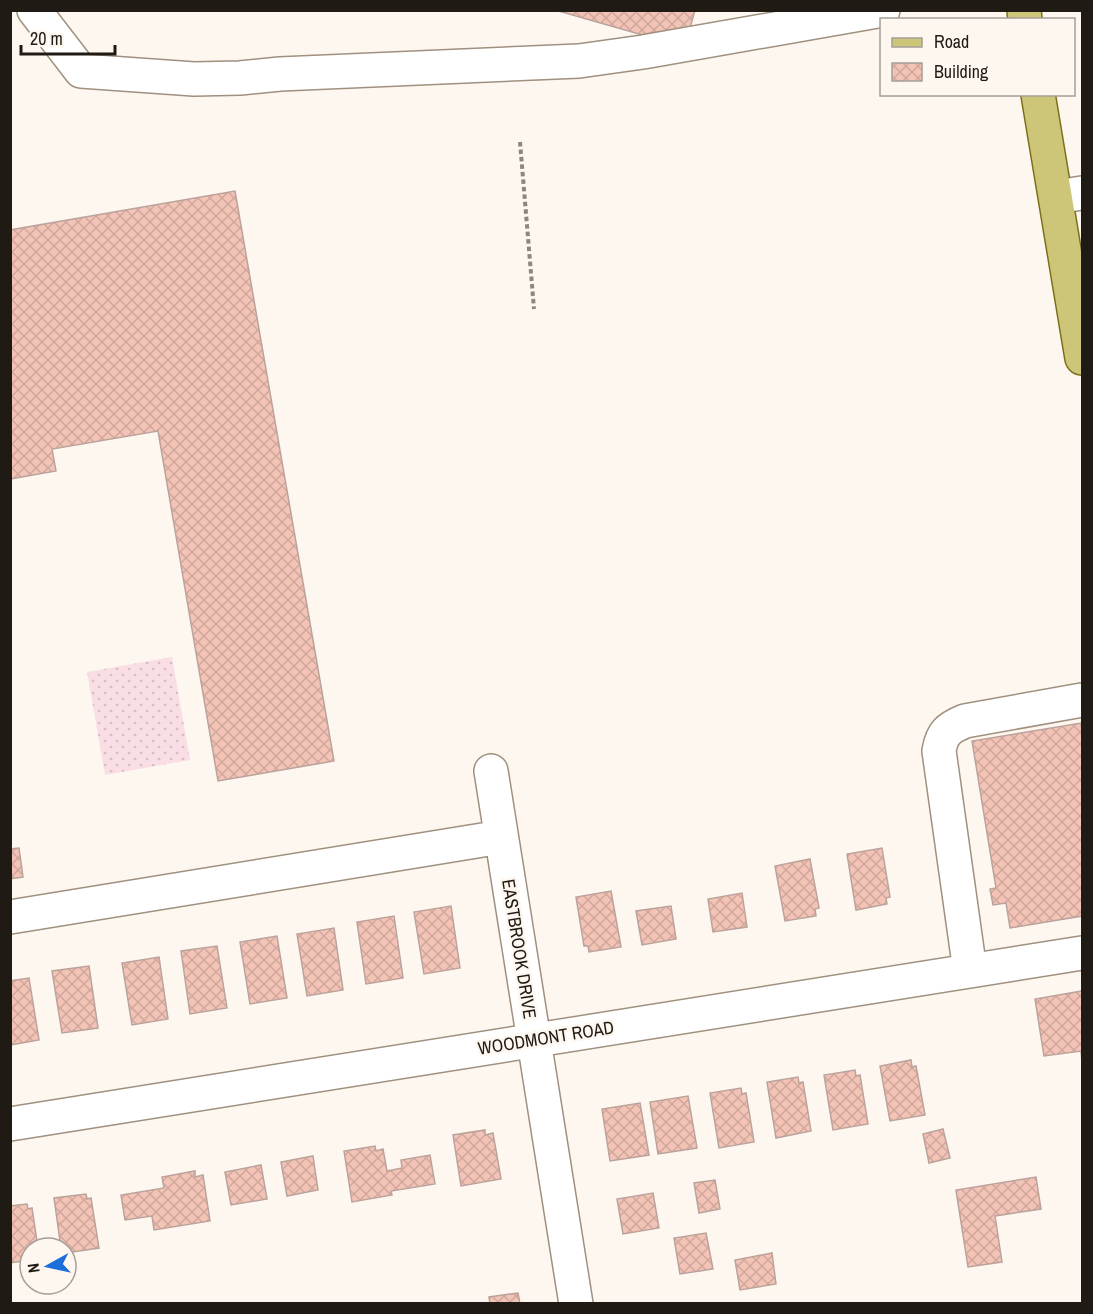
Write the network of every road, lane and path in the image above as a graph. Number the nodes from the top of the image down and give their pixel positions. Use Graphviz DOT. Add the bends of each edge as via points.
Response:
graph roads {
  1 [pos="34,10"];
  2 [pos="883,10"];
  3 [pos="1039,96"];
  4 [pos="520,142"];
  5 [pos="1069,195"];
  6 [pos="534,309"];
  7 [pos="1083,358"];
  8 [pos="1083,700"];
  9 [pos="491,771"];
  10 [pos="501,837"];
  11 [pos="10,917"];
  12 [pos="1083,953"];
  13 [pos="970,971"];
  14 [pos="534,1040"];
  15 [pos="10,1124"];
  16 [pos="576,1304"];
  1 -- 2 [label="street" via="81,70 194,79 579,61"];
  3 -- 5 [label="main road"];
  4 -- 6 [label="path"];
  5 -- 7 [label="main road"];
  8 -- 13 [label="street" via="964,721 950,727 941,739 939,751"];
  9 -- 10 [label="street, EASTBROOK DRIVE"];
  10 -- 11 [label="street"];
  10 -- 14 [label="street, EASTBROOK DRIVE"];
  12 -- 13 [label="street, WOODMONT ROAD"];
  13 -- 14 [label="street, WOODMONT ROAD"];
  14 -- 15 [label="street, WOODMONT ROAD"];
  14 -- 16 [label="street, EASTBROOK DRIVE"];
}
